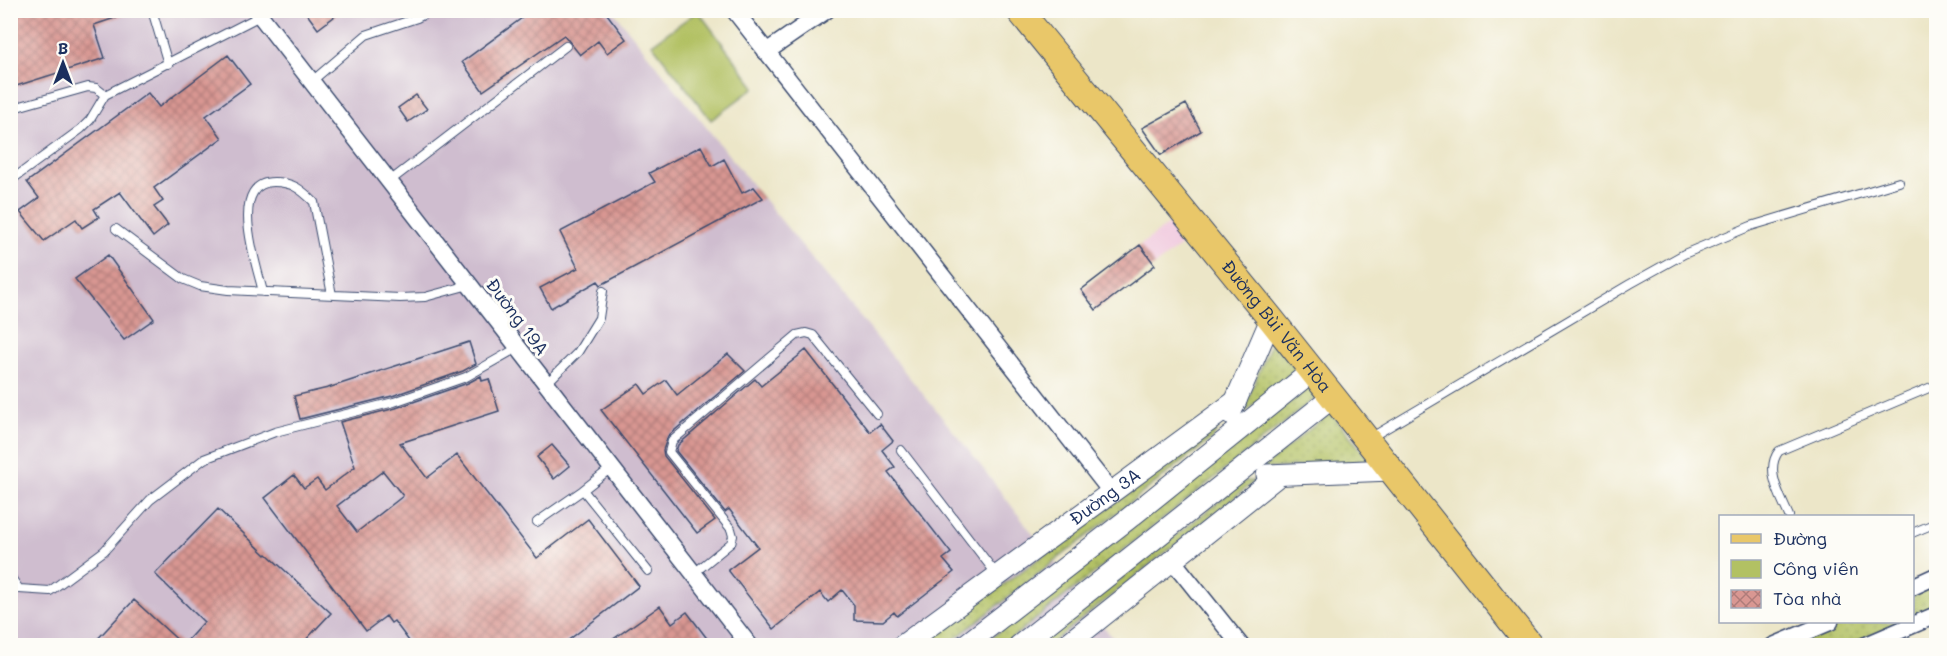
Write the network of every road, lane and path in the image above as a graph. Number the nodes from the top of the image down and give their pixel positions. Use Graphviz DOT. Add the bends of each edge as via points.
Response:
graph roads {
  1 [pos="152,10"];
  2 [pos="432,10"];
  3 [pos="734,10"];
  4 [pos="827,10"];
  5 [pos="1019,10"];
  6 [pos="258,14"];
  7 [pos="566,46"];
  8 [pos="766,52"];
  9 [pos="168,64"];
  10 [pos="311,82"];
  11 [pos="105,95"];
  12 [pos="10,109"];
  13 [pos="10,181"];
  14 [pos="390,182"];
  15 [pos="1899,182"];
  16 [pos="116,229"];
  17 [pos="469,285"];
  18 [pos="603,291"];
  19 [pos="263,292"];
  20 [pos="332,295"];
  21 [pos="1270,319"];
  22 [pos="517,348"];
  23 [pos="1312,371"];
  24 [pos="545,385"];
  25 [pos="1936,385"];
  26 [pos="1333,397"];
  27 [pos="1236,401"];
  28 [pos="877,414"];
  29 [pos="1367,440"];
  30 [pos="901,450"];
  31 [pos="1215,450"];
  32 [pos="611,468"];
  33 [pos="1391,470"];
  34 [pos="1236,475"];
  35 [pos="1280,475"];
  36 [pos="582,490"];
  37 [pos="1112,493"];
  38 [pos="1788,515"];
  39 [pos="537,522"];
  40 [pos="1936,523"];
  41 [pos="1914,532"];
  42 [pos="1173,561"];
  43 [pos="648,571"];
  44 [pos="693,574"];
  45 [pos="997,575"];
  46 [pos="10,576"];
  47 [pos="1936,576"];
  48 [pos="1914,586"];
  49 [pos="1936,615"];
  50 [pos="1825,623"];
  51 [pos="750,645"];
  52 [pos="902,645"];
  53 [pos="964,645"];
  54 [pos="1019,645"];
  55 [pos="1065,645"];
  56 [pos="1241,645"];
  57 [pos="1531,645"];
  58 [pos="1773,645"];
  59 [pos="1864,645"];
  1 -- 9 [label="lane"];
  2 -- 10 [label="lane" via="366,36"];
  3 -- 8 [label="street"];
  4 -- 8 [label="street"];
  5 -- 21 [label="main road, Đường Bùi Văn Hòa"];
  6 -- 9 [label="lane"];
  6 -- 10 [label="street, Đường 19A"];
  7 -- 14 [label="lane"];
  8 -- 37 [label="street"];
  9 -- 11 [label="lane"];
  10 -- 14 [label="street, Đường 19A"];
  11 -- 12 [label="lane" via="88,87"];
  11 -- 13 [label="lane" via="81,129"];
  14 -- 17 [label="street, Đường 19A"];
  15 -- 29 [label="lane" via="1751,226 1684,254"];
  16 -- 19 [label="lane" via="183,279 200,286"];
  17 -- 20 [label="lane" via="425,297"];
  17 -- 22 [label="street, Đường 19A"];
  18 -- 24 [label="lane" via="599,318 578,352"];
  19 -- 20 [label="lane"];
  19 -- 20 [label="lane" via="248,226 248,205 254,190 265,182 287,182 314,202"];
  21 -- 23 [label="main road, Đường Bùi Văn Hòa"];
  21 -- 27 [label="street"];
  22 -- 24 [label="street, Đường 19A"];
  22 -- 46 [label="lane" via="466,377 394,402 275,432 204,459 150,500 104,551 50,591 19,589"];
  23 -- 26 [label="main road, Đường Bùi Văn Hòa"];
  23 -- 31 [label="street, Đường 3A"];
  24 -- 32 [label="street, Đường 19A"];
  25 -- 38 [label="lane" via="1779,451 1773,458 1772,472"];
  26 -- 29 [label="main road, Đường Bùi Văn Hòa"];
  26 -- 34 [label="street"];
  27 -- 31 [label="street"];
  27 -- 37 [label="street, Đường 3A"];
  28 -- 44 [label="lane" via="813,335 806,333 797,335 672,441 669,452 733,536 731,543"];
  29 -- 33 [label="main road, Đường Bùi Văn Hòa"];
  30 -- 45 [label="lane"];
  31 -- 53 [label="street, Đường 3A"];
  32 -- 36 [label="lane"];
  32 -- 44 [label="street, Đường 19A"];
  33 -- 35 [label="street"];
  33 -- 57 [label="main road, Đường Bùi Văn Hòa"];
  34 -- 35 [label="street"];
  34 -- 54 [label="street"];
  35 -- 42 [label="street"];
  36 -- 39 [label="lane"];
  36 -- 43 [label="lane"];
  37 -- 45 [label="street, Đường 3A"];
  40 -- 41 [label="lane"];
  42 -- 55 [label="street"];
  42 -- 56 [label="street"];
  44 -- 51 [label="street, Đường 19A"];
  45 -- 52 [label="street, Đường 3A"];
  47 -- 48 [label="street"];
  49 -- 59 [label="street"];
  50 -- 58 [label="street"];
}
